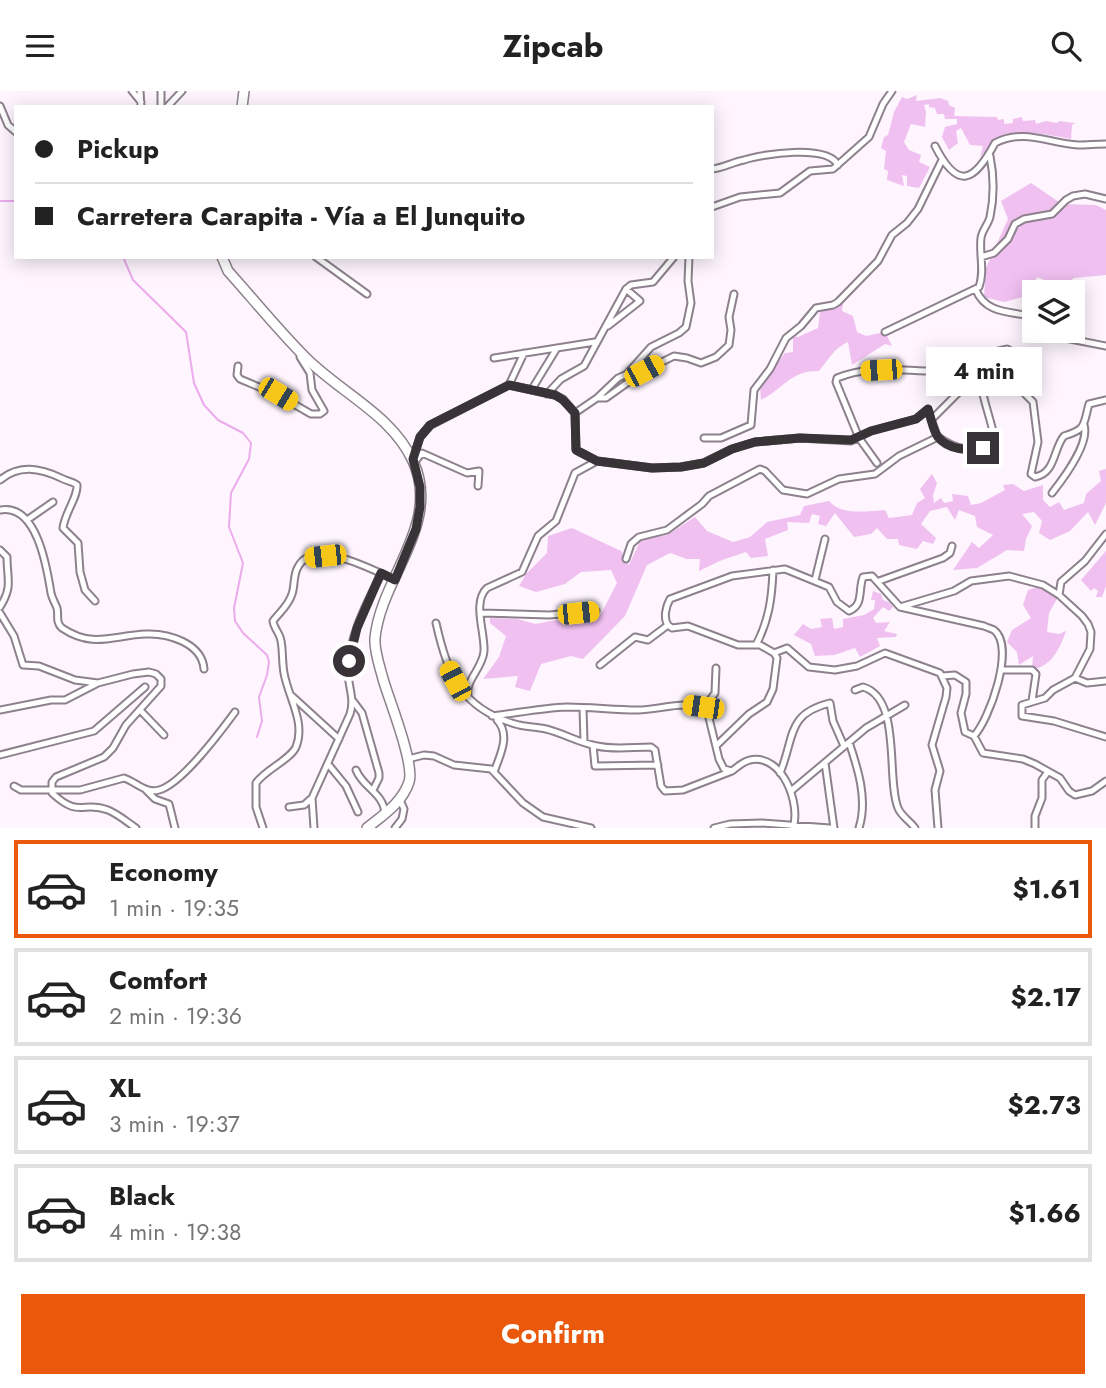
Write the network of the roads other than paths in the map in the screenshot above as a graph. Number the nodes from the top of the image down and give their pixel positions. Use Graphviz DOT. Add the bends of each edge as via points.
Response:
graph roads {
  1 [pos="132,91"];
  2 [pos="140,91"];
  3 [pos="182,91"];
  4 [pos="892,91"];
  5 [pos="141,105"];
  6 [pos="169,105"];
  7 [pos="0,106"];
  8 [pos="14,130"];
  9 [pos="1106,143"];
  10 [pos="935,146"];
  11 [pos="990,156"];
  12 [pos="942,160"];
  13 [pos="838,165"];
  14 [pos="714,168"];
  15 [pos="1106,199"];
  16 [pos="714,206"];
  17 [pos="981,257"];
  18 [pos="223,259"];
  19 [pos="319,259"];
  20 [pos="672,259"];
  21 [pos="689,259"];
  22 [pos="625,289"];
  23 [pos="976,290"];
  24 [pos="367,294"];
  25 [pos="734,294"];
  26 [pos="1022,315"];
  27 [pos="604,329"];
  28 [pos="885,332"];
  29 [pos="595,342"];
  30 [pos="1085,342"];
  31 [pos="1106,346"];
  32 [pos="296,347"];
  33 [pos="557,348"];
  34 [pos="524,353"];
  35 [pos="495,358"];
  36 [pos="238,366"];
  37 [pos="980,369"];
  38 [pos="509,385"];
  39 [pos="532,389"];
  40 [pos="547,395"];
  41 [pos="597,398"];
  42 [pos="1106,400"];
  43 [pos="575,413"];
  44 [pos="931,420"];
  45 [pos="1084,425"];
  46 [pos="938,437"];
  47 [pos="704,438"];
  48 [pos="859,438"];
  49 [pos="413,461"];
  50 [pos="597,461"];
  51 [pos="877,463"];
  52 [pos="0,480"];
  53 [pos="478,486"];
  54 [pos="1052,493"];
  55 [pos="53,502"];
  56 [pos="0,510"];
  57 [pos="27,520"];
  58 [pos="1106,534"];
  59 [pos="825,539"];
  60 [pos="952,547"];
  61 [pos="0,550"];
  62 [pos="626,559"];
  63 [pos="774,570"];
  64 [pos="381,573"];
  65 [pos="395,580"];
  66 [pos="815,580"];
  67 [pos="879,581"];
  68 [pos="1059,595"];
  69 [pos="96,601"];
  70 [pos="0,607"];
  71 [pos="900,607"];
  72 [pos="596,611"];
  73 [pos="0,613"];
  74 [pos="481,613"];
  75 [pos="436,623"];
  76 [pos="668,625"];
  77 [pos="756,645"];
  78 [pos="774,653"];
  79 [pos="600,665"];
  80 [pos="716,668"];
  81 [pos="204,669"];
  82 [pos="1002,670"];
  83 [pos="942,676"];
  84 [pos="1075,678"];
  85 [pos="1106,681"];
  86 [pos="98,683"];
  87 [pos="145,687"];
  88 [pos="855,690"];
  89 [pos="290,694"];
  90 [pos="468,696"];
  91 [pos="353,701"];
  92 [pos="1032,701"];
  93 [pos="905,705"];
  94 [pos="583,708"];
  95 [pos="705,708"];
  96 [pos="0,710"];
  97 [pos="140,710"];
  98 [pos="235,712"];
  99 [pos="887,715"];
  100 [pos="492,716"];
  101 [pos="164,735"];
  102 [pos="974,736"];
  103 [pos="1106,737"];
  104 [pos="339,739"];
  105 [pos="584,742"];
  106 [pos="847,744"];
  107 [pos="593,745"];
  108 [pos="717,745"];
  109 [pos="0,755"];
  110 [pos="408,759"];
  111 [pos="825,763"];
  112 [pos="328,764"];
  113 [pos="658,765"];
  114 [pos="356,770"];
  115 [pos="732,771"];
  116 [pos="494,772"];
  117 [pos="780,773"];
  118 [pos="1047,773"];
  119 [pos="1106,781"];
  120 [pos="14,786"];
  121 [pos="52,789"];
  122 [pos="146,790"];
  123 [pos="373,790"];
  124 [pos="791,791"];
  125 [pos="312,798"];
  126 [pos="400,800"];
  127 [pos="289,807"];
  128 [pos="358,812"];
  129 [pos="385,814"];
  130 [pos="794,827"];
  131 [pos="136,828"];
  132 [pos="174,828"];
  133 [pos="263,828"];
  134 [pos="314,828"];
  135 [pos="367,828"];
  136 [pos="395,828"];
  137 [pos="590,828"];
  138 [pos="714,828"];
  139 [pos="832,828"];
  140 [pos="859,828"];
  141 [pos="915,828"];
  142 [pos="937,828"];
  143 [pos="1035,828"];
  1 -- 5 [label="street"];
  2 -- 5 [label="street"];
  3 -- 6 [label="street"];
  4 -- 13 [label="street" via="869,137"];
  7 -- 8 [label="street"];
  9 -- 11 [label="street" via="1077,145 1018,135 995,143"];
  10 -- 12 [label="street"];
  11 -- 12 [label="street" via="976,172 965,176 951,172"];
  11 -- 17 [label="street" via="992,194"];
  12 -- 47 [label="street" via="913,217 892,235 865,277 833,305 816,308 786,338 754,390 751,425 721,438"];
  13 -- 14 [label="street" via="831,158 803,152"];
  13 -- 16 [label="street" via="810,171 780,193 740,197"];
  15 -- 17 [label="street" via="1085,194 1066,200 1052,214 1024,219 994,253"];
  17 -- 23 [label="street" via="983,272"];
  18 -- 32 [label="main road" via="228,271"];
  19 -- 24 [label="street"];
  20 -- 22 [label="street" via="653,282"];
  21 -- 41 [label="street" via="687,327 651,347"];
  22 -- 27 [label="street"];
  22 -- 27 [label="street" via="640,301"];
  23 -- 26 [label="street" via="984,302 1001,312"];
  23 -- 28 [label="street"];
  25 -- 41 [label="street" via="726,350 707,363 674,356 606,398"];
  27 -- 29 [label="street"];
  29 -- 33 [label="street"];
  29 -- 40 [label="street" via="584,366 561,379"];
  30 -- 31 [label="street"];
  32 -- 36 [label="street" via="322,405 320,414 311,414 240,379"];
  32 -- 49 [label="main road" via="393,429"];
  33 -- 34 [label="street"];
  33 -- 39 [label="street"];
  34 -- 35 [label="street"];
  34 -- 38 [label="street"];
  37 -- 44 [label="street"];
  37 -- 45 [label="street" via="981,361 995,352 1007,349 1016,354 1018,387 1035,408 1038,442 1031,474 1035,477 1048,470 1060,440"];
  37 -- 46 [label="street" via="994,433 990,443 966,449"];
  37 -- 48 [label="street" via="895,368 837,378"];
  38 -- 39 [label="street"];
  38 -- 49 [label="street" via="430,425 420,437"];
  39 -- 40 [label="street"];
  40 -- 43 [label="street" via="563,400"];
  41 -- 43 [label="street"];
  42 -- 45 [label="street" via="1089,404"];
  43 -- 50 [label="street" via="576,450"];
  44 -- 46 [label="street"];
  44 -- 48 [label="street" via="928,409 916,419"];
  45 -- 54 [label="street" via="1086,431 1073,465"];
  46 -- 62 [label="street" via="875,474 839,479 807,494 783,489 760,469 709,496 667,530 639,537"];
  48 -- 50 [label="street" via="755,442 704,463 681,467"];
  48 -- 51 [label="street"];
  49 -- 53 [label="street" via="422,453 467,473 479,471"];
  49 -- 65 [label="main road" via="420,507"];
  50 -- 74 [label="street" via="575,473 556,521 538,536 522,572 483,591"];
  52 -- 69 [label="street" via="21,469 53,473 77,485 63,528 78,543 85,590"];
  55 -- 57 [label="street"];
  56 -- 57 [label="street" via="12,510"];
  57 -- 81 [label="street" via="47,564 60,625 83,638 111,640 145,634 188,643 200,653"];
  58 -- 68 [label="street" via="1061,582"];
  59 -- 66 [label="street"];
  60 -- 67 [label="street" via="943,558"];
  61 -- 70 [label="street" via="7,557 10,581"];
  63 -- 66 [label="street" via="785,569"];
  63 -- 76 [label="street" via="732,576 674,596 667,606"];
  63 -- 77 [label="street" via="773,599"];
  64 -- 65 [label="street"];
  64 -- 89 [label="street" via="341,557 303,560 292,596 273,621 281,638"];
  64 -- 91 [label="street" via="357,628 348,674"];
  65 -- 110 [label="main road" via="375,640"];
  66 -- 67 [label="street" via="829,587 849,611 860,600 863,577"];
  67 -- 71 [label="street"];
  68 -- 71 [label="street" via="1043,585 1009,576 971,581 954,591"];
  68 -- 84 [label="street" via="1082,616 1091,632 1090,649"];
  71 -- 82 [label="street" via="993,629 1001,647"];
  72 -- 74 [label="street"];
  73 -- 86 [label="street" via="23,665"];
  74 -- 90 [label="street" via="484,655 468,686"];
  75 -- 90 [label="street" via="445,661"];
  76 -- 77 [label="street" via="688,626 738,645"];
  76 -- 79 [label="street" via="648,640 635,637"];
  77 -- 78 [label="street"];
  78 -- 83 [label="street" via="788,648 809,667 835,670 885,653"];
  78 -- 108 [label="street" via="774,682 767,702"];
  80 -- 95 [label="street" via="715,693"];
  82 -- 92 [label="street" via="1032,670 1036,674"];
  82 -- 102 [label="street" via="995,697"];
  83 -- 102 [label="street" via="956,675 966,682 962,720 965,732"];
  83 -- 142 [label="street" via="946,697 932,745 940,771 935,790"];
  84 -- 85 [label="street" via="1087,683"];
  84 -- 92 [label="street"];
  86 -- 96 [label="street" via="65,700"];
  86 -- 97 [label="street" via="133,674 156,674 161,686"];
  87 -- 109 [label="street" via="93,731"];
  88 -- 99 [label="street" via="863,687 874,692"];
  89 -- 104 [label="street"];
  89 -- 133 [label="street" via="299,722 298,738 291,754 256,783 256,807"];
  90 -- 100 [label="street"];
  91 -- 104 [label="street"];
  91 -- 123 [label="street" via="362,713 379,773"];
  92 -- 103 [label="street" via="1022,705 1022,716"];
  93 -- 99 [label="street"];
  94 -- 95 [label="street"];
  94 -- 100 [label="street"];
  94 -- 105 [label="street"];
  95 -- 108 [label="street"];
  97 -- 101 [label="street"];
  97 -- 121 [label="street" via="104,758 56,777"];
  98 -- 122 [label="street" via="178,778 160,790"];
  99 -- 106 [label="street"];
  99 -- 141 [label="street" via="895,799 898,810"];
  100 -- 105 [label="street"];
  100 -- 116 [label="street" via="500,722 505,737"];
  102 -- 118 [label="street" via="983,753 1023,759"];
  104 -- 112 [label="street"];
  105 -- 107 [label="street"];
  106 -- 111 [label="street"];
  106 -- 117 [label="street" via="833,721 830,703 813,707 799,719"];
  106 -- 140 [label="street" via="862,796"];
  107 -- 113 [label="street" via="651,747"];
  107 -- 113 [label="street" via="595,766"];
  108 -- 115 [label="street" via="722,765"];
  110 -- 116 [label="street" via="434,756 454,765"];
  110 -- 126 [label="main road" via="410,779"];
  111 -- 124 [label="street"];
  111 -- 139 [label="street"];
  112 -- 125 [label="street"];
  112 -- 128 [label="street" via="346,786"];
  113 -- 115 [label="street" via="661,786 670,792"];
  114 -- 123 [label="street" via="364,786"];
  115 -- 117 [label="street" via="757,759"];
  116 -- 137 [label="street" via="543,817"];
  117 -- 124 [label="street"];
  118 -- 119 [label="street" via="1060,778 1075,795"];
  118 -- 143 [label="street"];
  120 -- 121 [label="street"];
  121 -- 122 [label="street" via="80,790 124,778"];
  121 -- 131 [label="street" via="72,808 105,809"];
  122 -- 132 [label="street" via="169,804"];
  123 -- 129 [label="street"];
  124 -- 130 [label="street"];
  125 -- 127 [label="street" via="304,805"];
  125 -- 134 [label="street"];
  126 -- 129 [label="main road"];
  126 -- 136 [label="street" via="404,809"];
  129 -- 135 [label="main road"];
  130 -- 138 [label="street" via="730,824"];
  130 -- 139 [label="street"];
}
